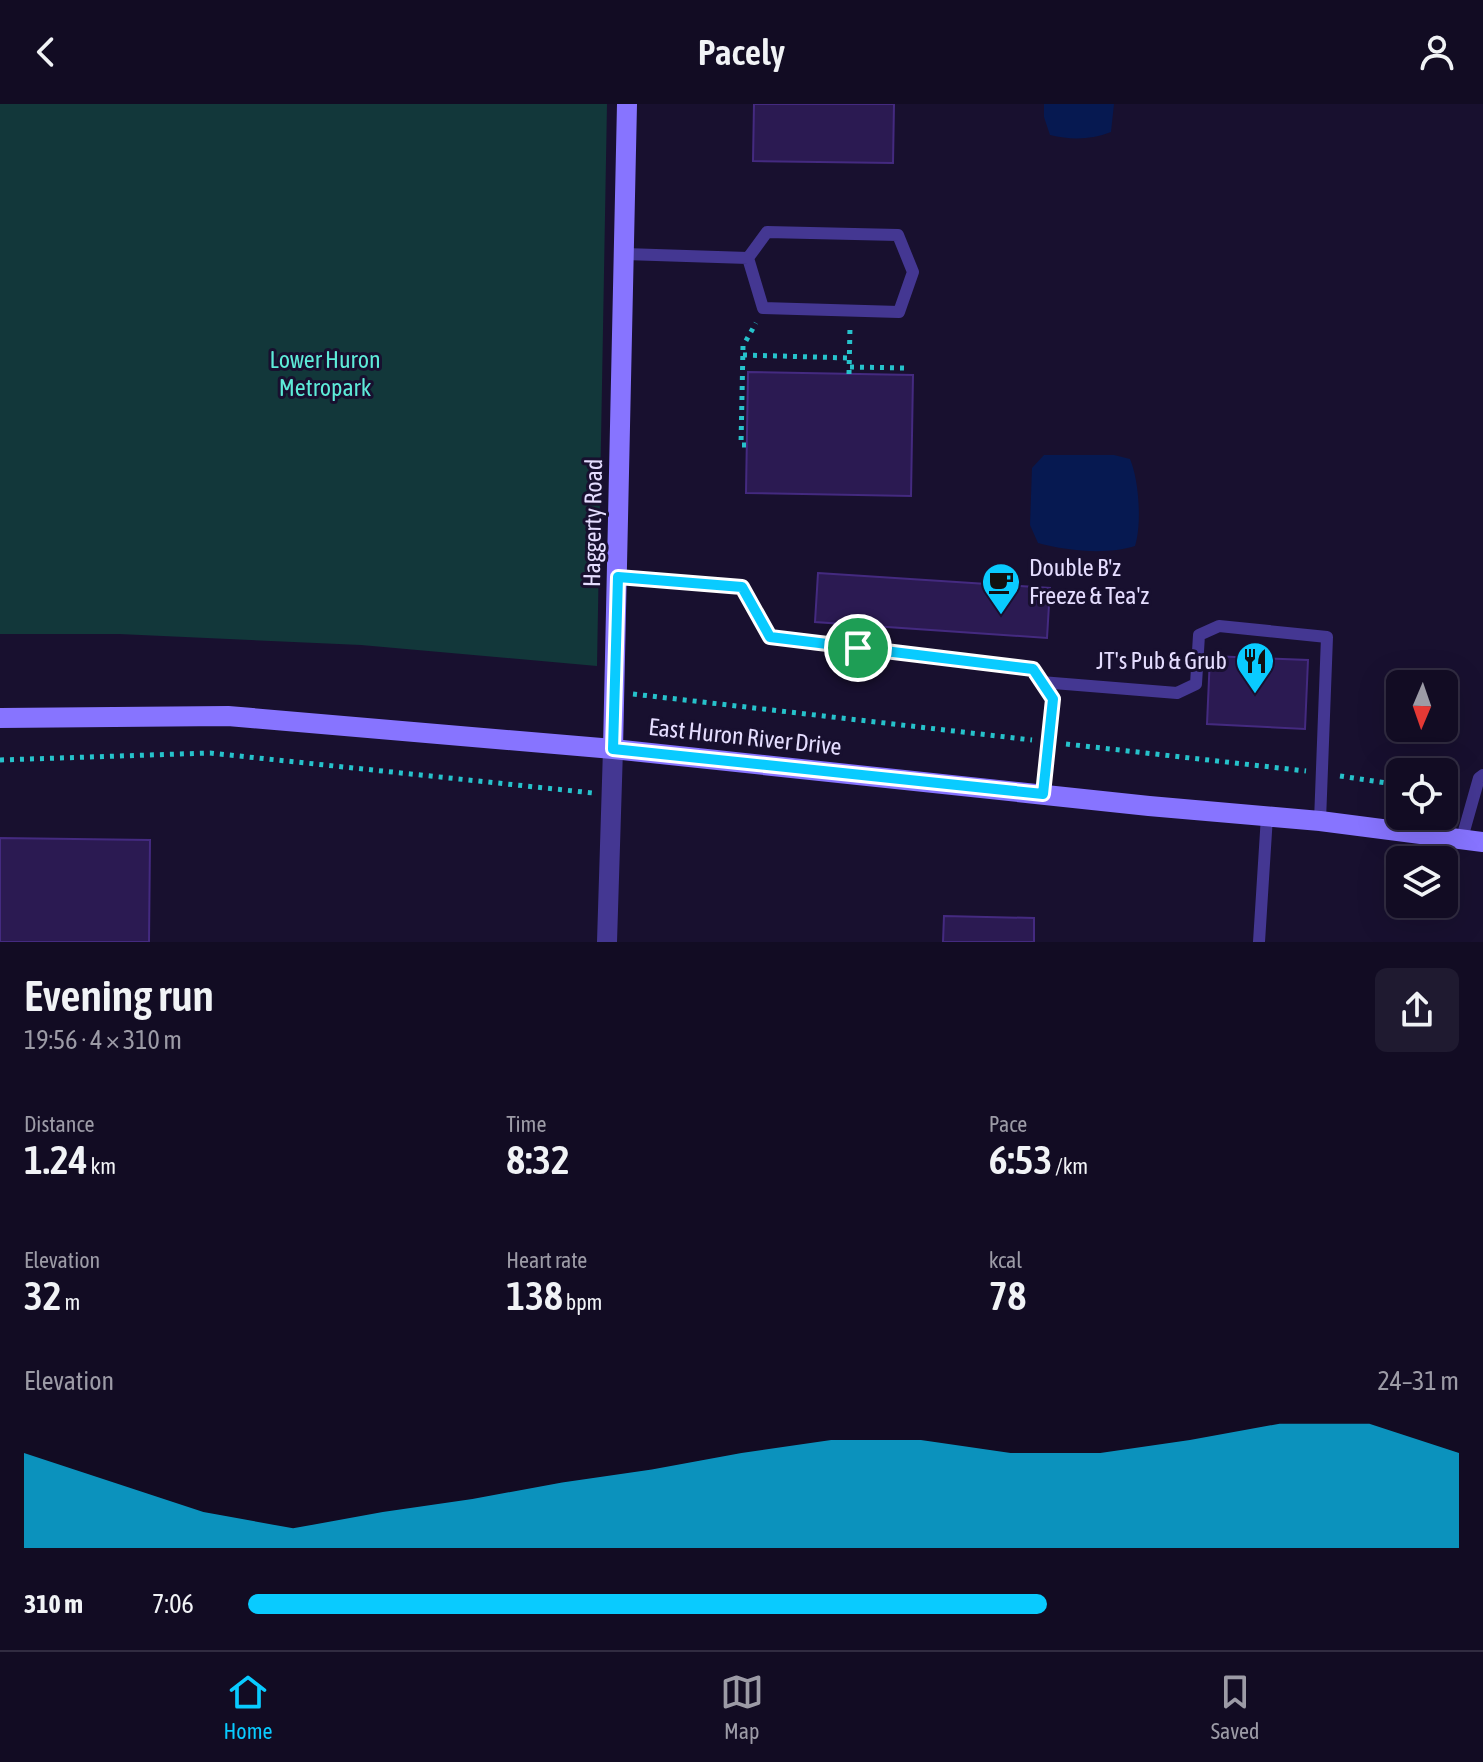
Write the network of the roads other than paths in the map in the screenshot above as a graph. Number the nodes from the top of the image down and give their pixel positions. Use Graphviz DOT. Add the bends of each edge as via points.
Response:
graph roads {
  1 [pos="627,104"];
  2 [pos="625,254"];
  3 [pos="748,258"];
  4 [pos="618,577"];
  5 [pos="1041,682"];
  6 [pos="0,718"];
  7 [pos="613,749"];
  8 [pos="1483,775"];
  9 [pos="1043,794"];
  10 [pos="1267,816"];
  11 [pos="1320,821"];
  12 [pos="1462,838"];
  13 [pos="1483,842"];
  14 [pos="607,942"];
  15 [pos="1259,942"];
  1 -- 2 [label="main road, Haggerty Road"];
  2 -- 3 [label="lane"];
  2 -- 4 [label="main road, Haggerty Road"];
  3 -- 3 [label="lane" via="767,232 898,235 913,272 899,312 763,308"];
  4 -- 5 [label="lane" via="742,587 770,637 1033,669"];
  4 -- 7 [label="main road, Haggerty Road"];
  5 -- 9 [label="lane" via="1053,699"];
  5 -- 11 [label="lane" via="1177,693 1196,684 1199,635 1219,626 1327,637"];
  6 -- 7 [label="main road, East Huron River Drive" via="228,716"];
  7 -- 9 [label="main road, East Huron River Drive"];
  7 -- 14 [label="street, Haggerty Road"];
  8 -- 12 [label="lane"];
  9 -- 10 [label="main road, East Huron River Drive"];
  10 -- 11 [label="main road, East Huron River Drive"];
  10 -- 15 [label="lane"];
  11 -- 12 [label="main road, East Huron River Drive"];
  12 -- 13 [label="main road, East Huron River Drive"];
}
